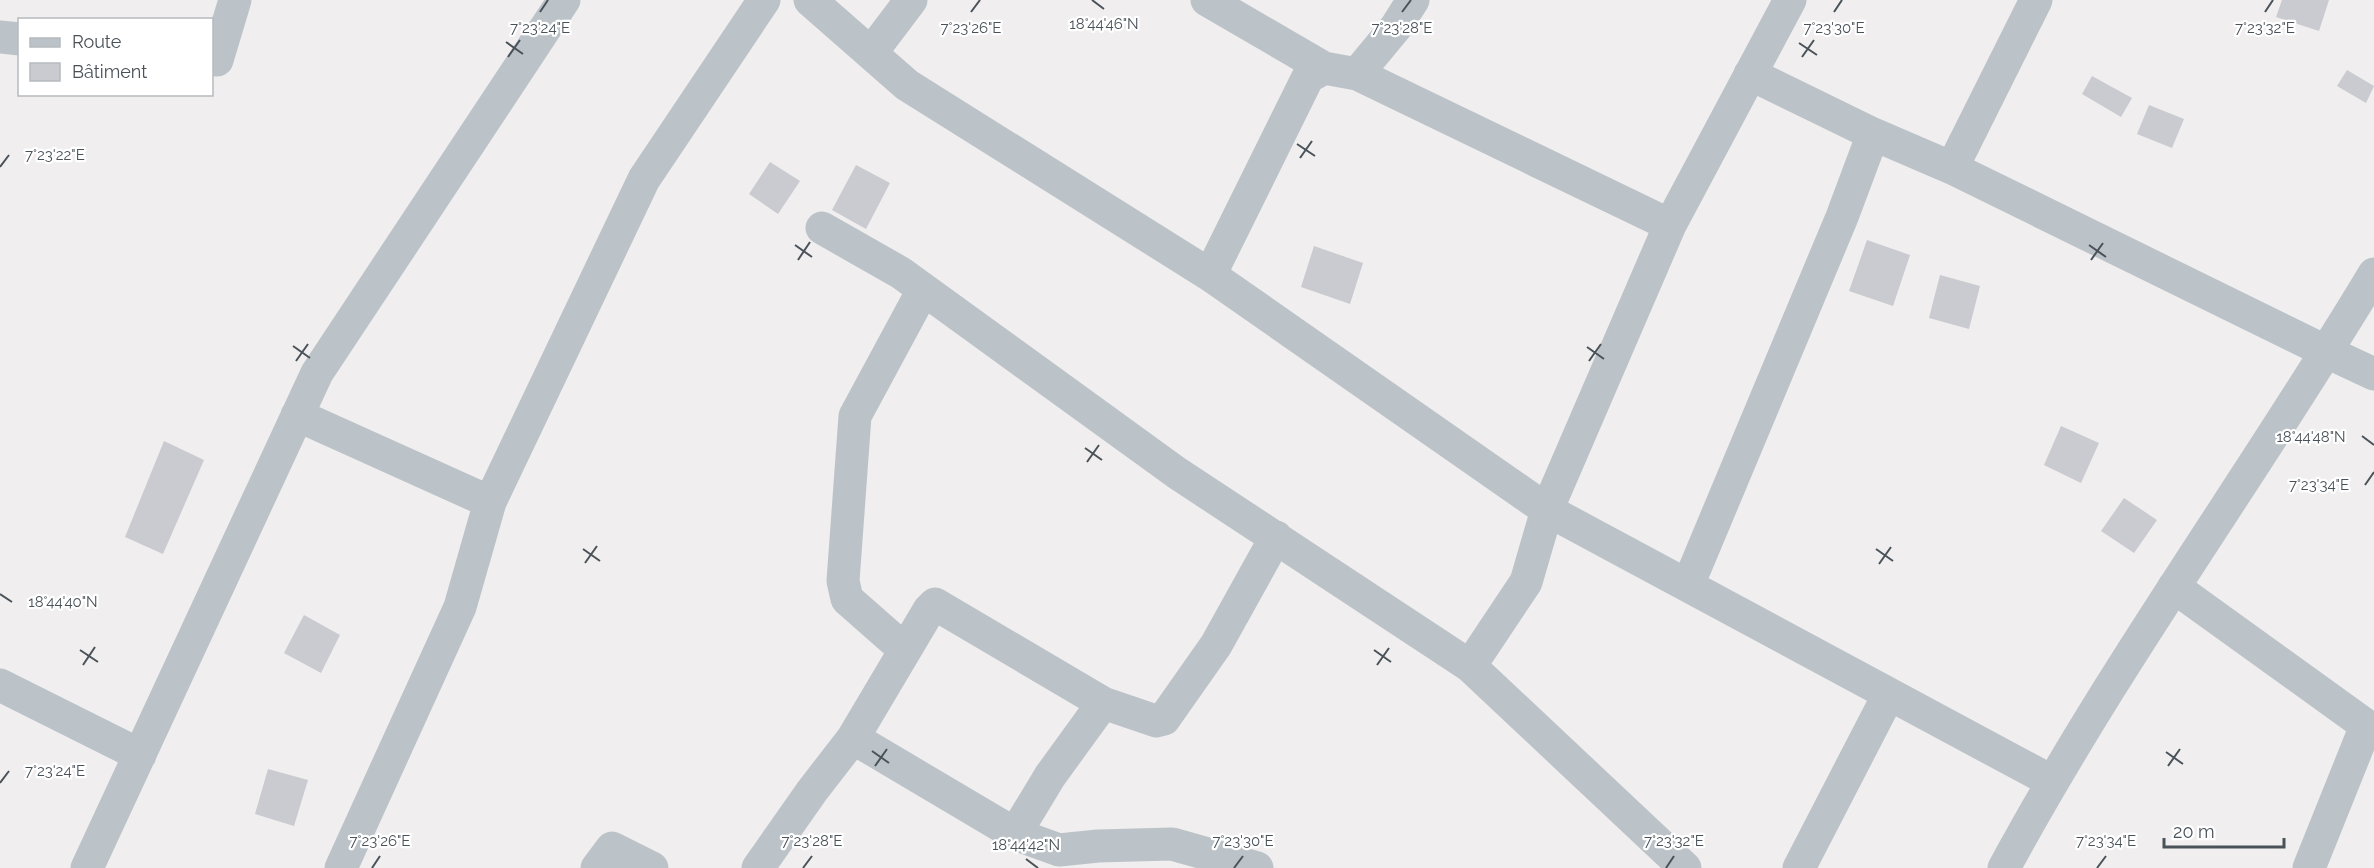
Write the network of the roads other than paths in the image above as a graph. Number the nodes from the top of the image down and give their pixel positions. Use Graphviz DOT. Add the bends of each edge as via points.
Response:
graph roads {
  1 [pos="235,0"];
  2 [pos="564,0"];
  3 [pos="764,0"];
  4 [pos="810,0"];
  5 [pos="911,0"];
  6 [pos="1207,0"];
  7 [pos="1413,0"];
  8 [pos="1790,0"];
  9 [pos="2036,0"];
  10 [pos="0,37"];
  11 [pos="18,39"];
  12 [pos="871,53"];
  13 [pos="213,59"];
  14 [pos="1324,68"];
  15 [pos="1357,74"];
  16 [pos="1750,74"];
  17 [pos="1873,134"];
  18 [pos="1952,168"];
  19 [pos="1670,225"];
  20 [pos="822,228"];
  21 [pos="2374,274"];
  22 [pos="1210,275"];
  23 [pos="923,290"];
  24 [pos="2327,352"];
  25 [pos="2374,374"];
  26 [pos="297,415"];
  27 [pos="490,502"];
  28 [pos="1547,510"];
  29 [pos="1276,537"];
  30 [pos="1688,585"];
  31 [pos="2174,587"];
  32 [pos="905,650"];
  33 [pos="1470,666"];
  34 [pos="0,686"];
  35 [pos="1889,694"];
  36 [pos="1103,703"];
  37 [pos="2370,729"];
  38 [pos="853,738"];
  39 [pos="140,755"];
  40 [pos="2051,781"];
  41 [pos="1016,834"];
  42 [pos="1053,859"];
  43 [pos="87,868"];
  44 [pos="341,868"];
  45 [pos="597,868"];
  46 [pos="652,868"];
  47 [pos="758,868"];
  48 [pos="1257,868"];
  49 [pos="1685,868"];
  50 [pos="1799,868"];
  51 [pos="2004,868"];
  52 [pos="2309,868"];
  1 -- 13 [label="street" via="218,60"];
  2 -- 26 [label="street" via="317,373"];
  3 -- 27 [label="street" via="644,178"];
  4 -- 12 [label="street"];
  5 -- 12 [label="street"];
  6 -- 14 [label="street"];
  7 -- 15 [label="street"];
  8 -- 16 [label="street"];
  9 -- 18 [label="street"];
  10 -- 11 [label="street"];
  12 -- 22 [label="street" via="907,85"];
  14 -- 15 [label="street"];
  14 -- 22 [label="street" via="1308,77"];
  15 -- 19 [label="street"];
  16 -- 17 [label="street"];
  16 -- 19 [label="street"];
  17 -- 18 [label="street"];
  17 -- 30 [label="street"];
  18 -- 24 [label="street"];
  19 -- 28 [label="street"];
  20 -- 23 [label="street"];
  21 -- 24 [label="street"];
  22 -- 28 [label="street"];
  23 -- 29 [label="street" via="1177,473"];
  23 -- 32 [label="street" via="855,416 843,581 847,599"];
  24 -- 25 [label="street"];
  24 -- 31 [label="street"];
  26 -- 27 [label="street"];
  26 -- 39 [label="street"];
  27 -- 44 [label="street" via="460,607"];
  28 -- 30 [label="street"];
  28 -- 33 [label="street" via="1526,582"];
  29 -- 33 [label="street"];
  29 -- 36 [label="street" via="1216,645 1164,719 1156,721"];
  30 -- 35 [label="street"];
  31 -- 37 [label="street"];
  31 -- 40 [label="street"];
  32 -- 36 [label="street" via="935,604"];
  32 -- 38 [label="street"];
  33 -- 49 [label="street"];
  34 -- 39 [label="street"];
  35 -- 40 [label="street"];
  35 -- 50 [label="street"];
  36 -- 41 [label="street" via="1050,776"];
  37 -- 52 [label="street"];
  38 -- 41 [label="street"];
  38 -- 47 [label="street"];
  39 -- 43 [label="street"];
  40 -- 51 [label="street"];
  41 -- 42 [label="street"];
  42 -- 48 [label="street" via="1098,846 1172,844"];
  45 -- 46 [label="street" via="612,848"];
}
